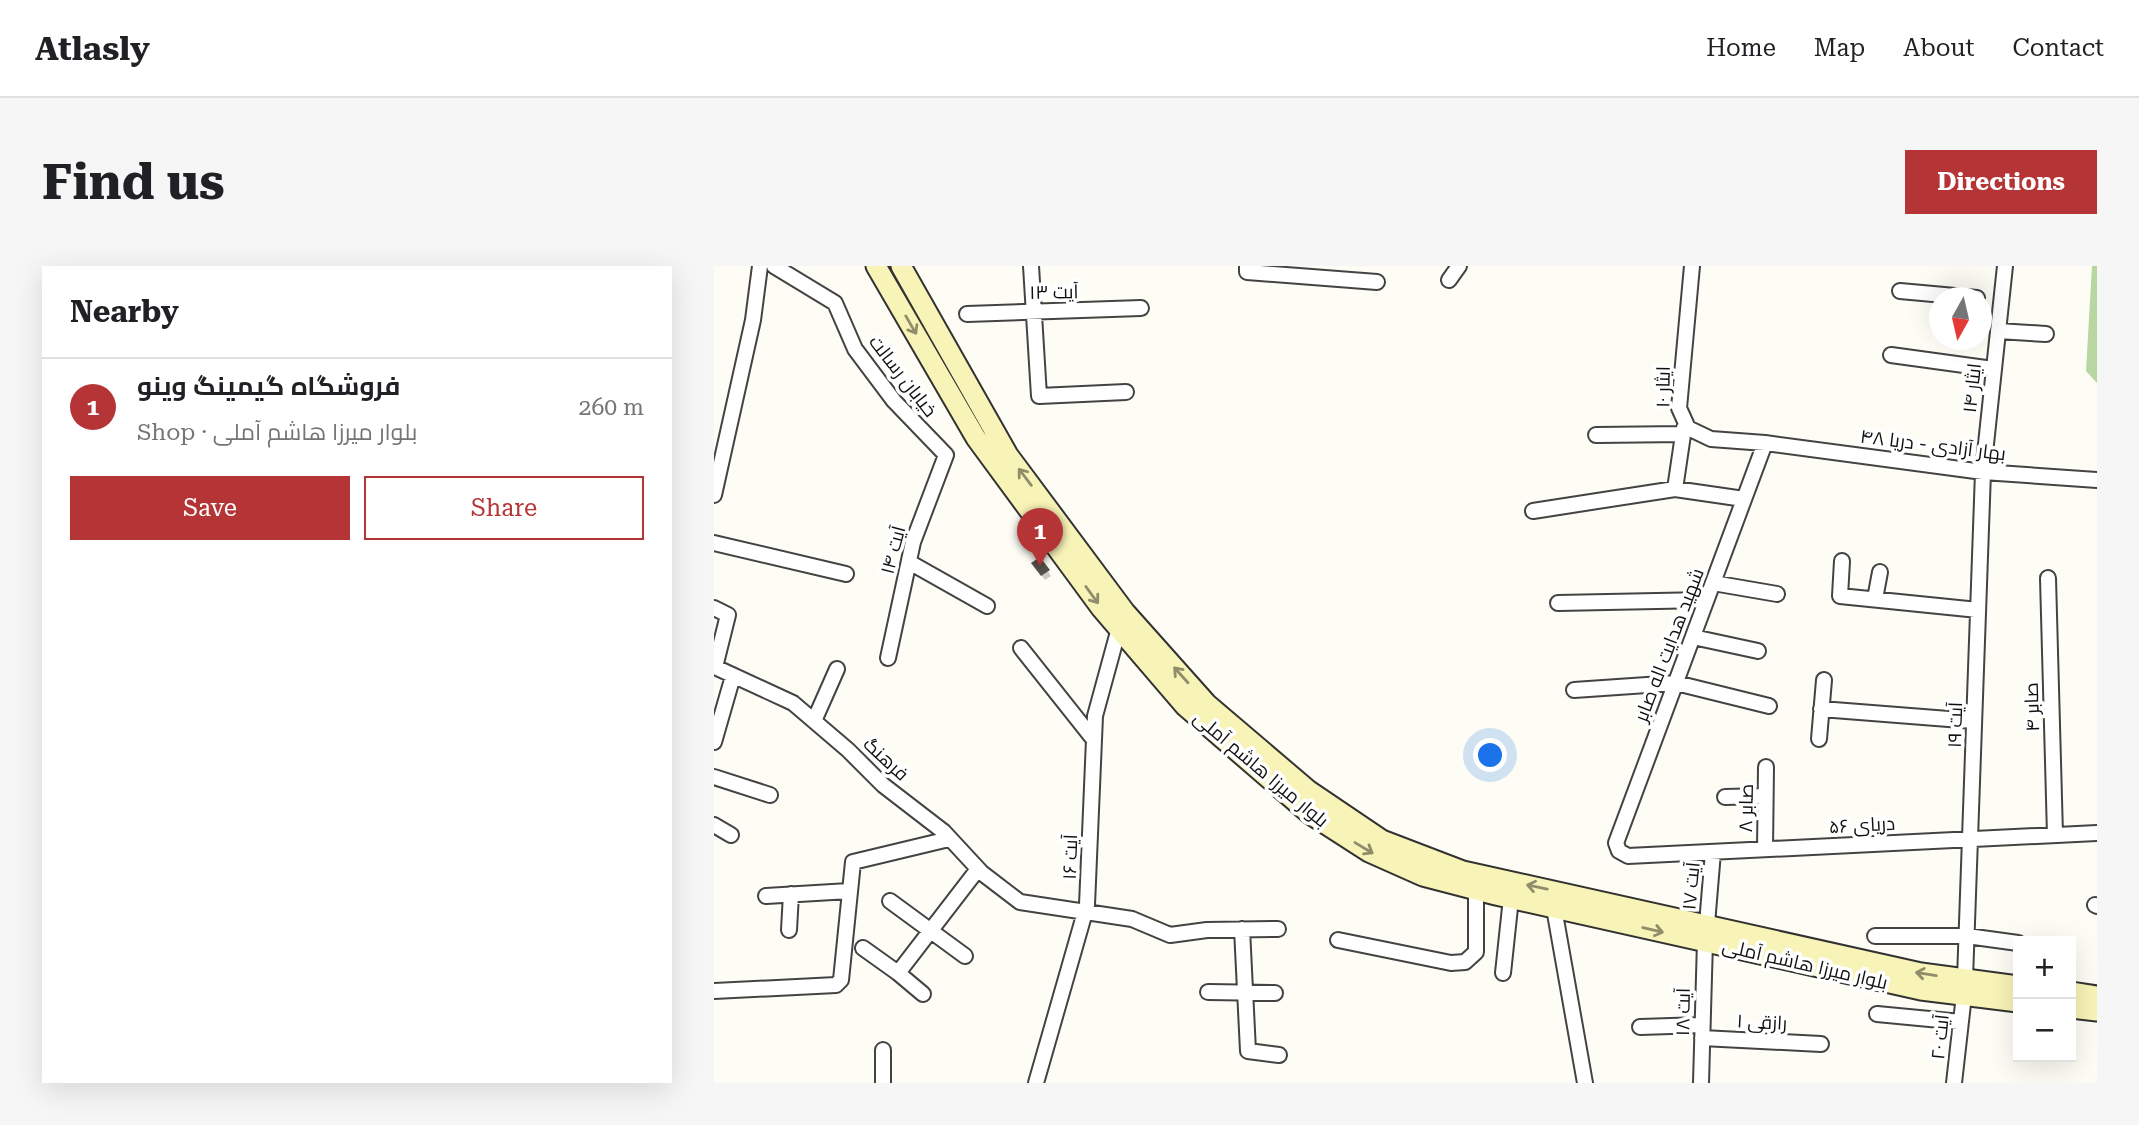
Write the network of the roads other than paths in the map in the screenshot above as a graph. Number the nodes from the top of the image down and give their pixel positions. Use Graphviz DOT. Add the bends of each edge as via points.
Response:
graph roads {
  1 [pos="760,266"];
  2 [pos="774,266"];
  3 [pos="876,266"];
  4 [pos="901,266"];
  5 [pos="1031,266"];
  6 [pos="1247,266"];
  7 [pos="1459,266"];
  8 [pos="1692,266"];
  9 [pos="2005,266"];
  10 [pos="1449,280"];
  11 [pos="1377,282"];
  12 [pos="1900,291"];
  13 [pos="1929,294"];
  14 [pos="1992,299"];
  15 [pos="2001,300"];
  16 [pos="1141,308"];
  17 [pos="1034,311"];
  18 [pos="967,314"];
  19 [pos="1998,331"];
  20 [pos="2046,334"];
  21 [pos="1891,355"];
  22 [pos="1993,369"];
  23 [pos="1126,392"];
  24 [pos="1684,429"];
  25 [pos="1596,435"];
  26 [pos="1765,443"];
  27 [pos="946,455"];
  28 [pos="717,468"];
  29 [pos="1983,471"];
  30 [pos="2097,480"];
  31 [pos="1675,489"];
  32 [pos="714,495"];
  33 [pos="1744,499"];
  34 [pos="1534,511"];
  35 [pos="1061,539"];
  36 [pos="714,543"];
  37 [pos="1842,561"];
  38 [pos="909,562"];
  39 [pos="1880,572"];
  40 [pos="846,574"];
  41 [pos="2048,578"];
  42 [pos="1713,583"];
  43 [pos="1777,594"];
  44 [pos="1875,599"];
  45 [pos="1706,600"];
  46 [pos="1558,603"];
  47 [pos="987,607"];
  48 [pos="714,608"];
  49 [pos="1978,610"];
  50 [pos="1119,628"];
  51 [pos="1693,637"];
  52 [pos="1021,648"];
  53 [pos="1758,651"];
  54 [pos="888,658"];
  55 [pos="837,669"];
  56 [pos="733,676"];
  57 [pos="1824,680"];
  58 [pos="1676,683"];
  59 [pos="1574,690"];
  60 [pos="1769,706"];
  61 [pos="1821,709"];
  62 [pos="814,721"];
  63 [pos="1974,721"];
  64 [pos="1819,739"];
  65 [pos="1094,740"];
  66 [pos="714,742"];
  67 [pos="1766,767"];
  68 [pos="714,777"];
  69 [pos="770,796"];
  70 [pos="1765,796"];
  71 [pos="1725,797"];
  72 [pos="714,825"];
  73 [pos="2097,833"];
  74 [pos="731,835"];
  75 [pos="2055,835"];
  76 [pos="949,839"];
  77 [pos="1970,839"];
  78 [pos="1765,849"];
  79 [pos="1713,852"];
  80 [pos="1628,856"];
  81 [pos="978,869"];
  82 [pos="1476,890"];
  83 [pos="849,891"];
  84 [pos="791,894"];
  85 [pos="766,896"];
  86 [pos="1511,898"];
  87 [pos="890,901"];
  88 [pos="1579,905"];
  89 [pos="1554,908"];
  90 [pos="1085,912"];
  91 [pos="1242,929"];
  92 [pos="1278,929"];
  93 [pos="789,930"];
  94 [pos="930,932"];
  95 [pos="1706,933"];
  96 [pos="1875,936"];
  97 [pos="1967,936"];
  98 [pos="1338,940"];
  99 [pos="2013,942"];
  100 [pos="863,947"];
  101 [pos="965,956"];
  102 [pos="898,973"];
  103 [pos="1503,973"];
  104 [pos="2013,986"];
  105 [pos="1964,987"];
  106 [pos="714,991"];
  107 [pos="1208,992"];
  108 [pos="1245,992"];
  109 [pos="1275,993"];
  110 [pos="923,994"];
  111 [pos="2097,996"];
  112 [pos="2076,1000"];
  113 [pos="2013,1001"];
  114 [pos="2076,1001"];
  115 [pos="2097,1011"];
  116 [pos="1877,1014"];
  117 [pos="1961,1022"];
  118 [pos="1640,1027"];
  119 [pos="1702,1032"];
  120 [pos="1821,1044"];
  121 [pos="883,1050"];
  122 [pos="1279,1055"];
  123 [pos="883,1083"];
  124 [pos="1036,1083"];
  125 [pos="1585,1083"];
  126 [pos="1701,1083"];
  127 [pos="1954,1083"];
  1 -- 28 [label="street" via="753,320"];
  2 -- 27 [label="street, خیابان رسالت" via="835,303 855,349 894,401"];
  3 -- 35 [label="main road, بلوار میرزا هاشم آملی, one-way" via="976,438"];
  35 -- 4 [label="main road, بلوار میرزا هاشم آملی, one-way"];
  5 -- 17 [label="street"];
  6 -- 11 [label="street" via="1247,272"];
  7 -- 10 [label="street"];
  8 -- 24 [label="street, ایثار ۱۰" via="1678,398"];
  9 -- 15 [label="street, ایثار ۱۴"];
  12 -- 13 [label="street"];
  14 -- 15 [label="street"];
  15 -- 19 [label="street, ایثار ۱۴"];
  16 -- 17 [label="street, آیت ۱۳"];
  17 -- 18 [label="street, آیت ۱۳"];
  17 -- 23 [label="street" via="1039,396"];
  19 -- 20 [label="street"];
  19 -- 22 [label="street, ایثار ۱۴"];
  21 -- 22 [label="street"];
  22 -- 29 [label="street, ایثار ۱۴"];
  24 -- 25 [label="street"];
  24 -- 26 [label="street, ایثار ۱۰" via="1711,439"];
  24 -- 31 [label="street"];
  26 -- 29 [label="street, بهار آزادی - دریا ۴۸"];
  26 -- 33 [label="street, شهید هدایت اله صابر"];
  27 -- 38 [label="street, آيت ۱۴"];
  28 -- 32 [label="street"];
  29 -- 30 [label="street, بهار آزادی - دریا ۴۸"];
  29 -- 49 [label="street, آیت ۱۹"];
  31 -- 33 [label="street"];
  31 -- 34 [label="street"];
  33 -- 42 [label="street, شهید هدایت اله صابر"];
  35 -- 50 [label="main road, بلوار میرزا هاشم آملی, one-way"];
  88 -- 35 [label="main road, بلوار میرزا هاشم آملی, one-way" via="1451,867 1382,839 1308,790 1207,704"];
  36 -- 40 [label="street"];
  37 -- 44 [label="street" via="1840,596"];
  38 -- 47 [label="street"];
  38 -- 54 [label="street, آيت ۱۴"];
  39 -- 44 [label="street"];
  41 -- 75 [label="street, صابر ۴"];
  42 -- 43 [label="street"];
  42 -- 45 [label="street, شهید هدایت اله صابر"];
  44 -- 49 [label="street"];
  45 -- 46 [label="street"];
  45 -- 51 [label="street, شهید هدایت اله صابر"];
  48 -- 56 [label="street" via="728,615 715,667"];
  49 -- 63 [label="street, آیت ۱۹"];
  50 -- 65 [label="street, آیت ۱۶" via="1095,716"];
  50 -- 82 [label="main road, بلوار میرزا هاشم آملی, one-way" via="1185,706 1310,814 1369,852 1423,876"];
  51 -- 53 [label="street"];
  51 -- 58 [label="street, شهید هدایت اله صابر"];
  52 -- 65 [label="street"];
  55 -- 62 [label="street"];
  56 -- 62 [label="street, فرهنگ" via="793,703"];
  56 -- 66 [label="street"];
  57 -- 61 [label="street"];
  58 -- 59 [label="street"];
  58 -- 60 [label="street"];
  58 -- 80 [label="street, شهید هدایت اله صابر" via="1616,843"];
  61 -- 63 [label="street"];
  61 -- 64 [label="street"];
  62 -- 76 [label="street, فرهنگ" via="883,786"];
  63 -- 77 [label="street, آیت ۱۹"];
  65 -- 90 [label="street, آیت ۱۶"];
  67 -- 70 [label="street, صابر ۸"];
  68 -- 69 [label="street"];
  70 -- 71 [label="street"];
  70 -- 78 [label="street, صابر ۸"];
  72 -- 74 [label="street"];
  73 -- 75 [label="street, دریای ۵۶"];
  75 -- 77 [label="street, دریای ۵۶"];
  76 -- 81 [label="street, فرهنگ"];
  76 -- 83 [label="street" via="853,862"];
  77 -- 78 [label="street, دریای ۵۶"];
  77 -- 97 [label="street, آیت ۱۹"];
  78 -- 79 [label="street, دریای ۵۶"];
  79 -- 80 [label="street, دریای ۵۶"];
  79 -- 95 [label="street, آیت ۱۷"];
  81 -- 90 [label="street, فرهنگ" via="1020,902"];
  81 -- 94 [label="street"];
  82 -- 86 [label="main road, بلوار میرزا هاشم آملی"];
  82 -- 98 [label="street" via="1476,953 1465,962"];
  83 -- 84 [label="street"];
  83 -- 106 [label="street" via="841,980 836,985"];
  84 -- 85 [label="street"];
  84 -- 93 [label="street"];
  86 -- 89 [label="main road, بلوار میرزا هاشم آملی"];
  86 -- 103 [label="street"];
  87 -- 94 [label="street"];
  88 -- 89 [label="main road, بلوار میرزا هاشم آملی"];
  88 -- 95 [label="main road, بلوار میرزا هاشم آملی"];
  89 -- 125 [label="street"];
  90 -- 91 [label="street, فرهنگ" via="1132,919 1170,935"];
  90 -- 124 [label="street, آیت ۱۶"];
  91 -- 92 [label="street, فرهنگ"];
  91 -- 108 [label="street"];
  94 -- 101 [label="street"];
  94 -- 102 [label="street"];
  95 -- 105 [label="main road, بلوار میرزا هاشم آملی" via="1921,990"];
  95 -- 119 [label="street, آیت ۱۸"];
  96 -- 97 [label="street"];
  97 -- 99 [label="street"];
  97 -- 105 [label="street, آیت ۱۹"];
  100 -- 102 [label="street"];
  102 -- 110 [label="street"];
  104 -- 105 [label="main road, بلوار میرزا هاشم آملی"];
  105 -- 113 [label="main road, بلوار میرزا هاشم آملی"];
  105 -- 117 [label="street, آیت ۲۰"];
  107 -- 108 [label="street"];
  108 -- 109 [label="street"];
  108 -- 122 [label="street" via="1248,1051"];
  111 -- 112 [label="main road"];
  114 -- 115 [label="main road"];
  116 -- 117 [label="street"];
  117 -- 127 [label="street, آیت ۲۰"];
  118 -- 119 [label="street, رازقی ۱"];
  119 -- 120 [label="street, رازقی ۱"];
  119 -- 126 [label="street, آیت ۱۸"];
  121 -- 123 [label="street"];
}
